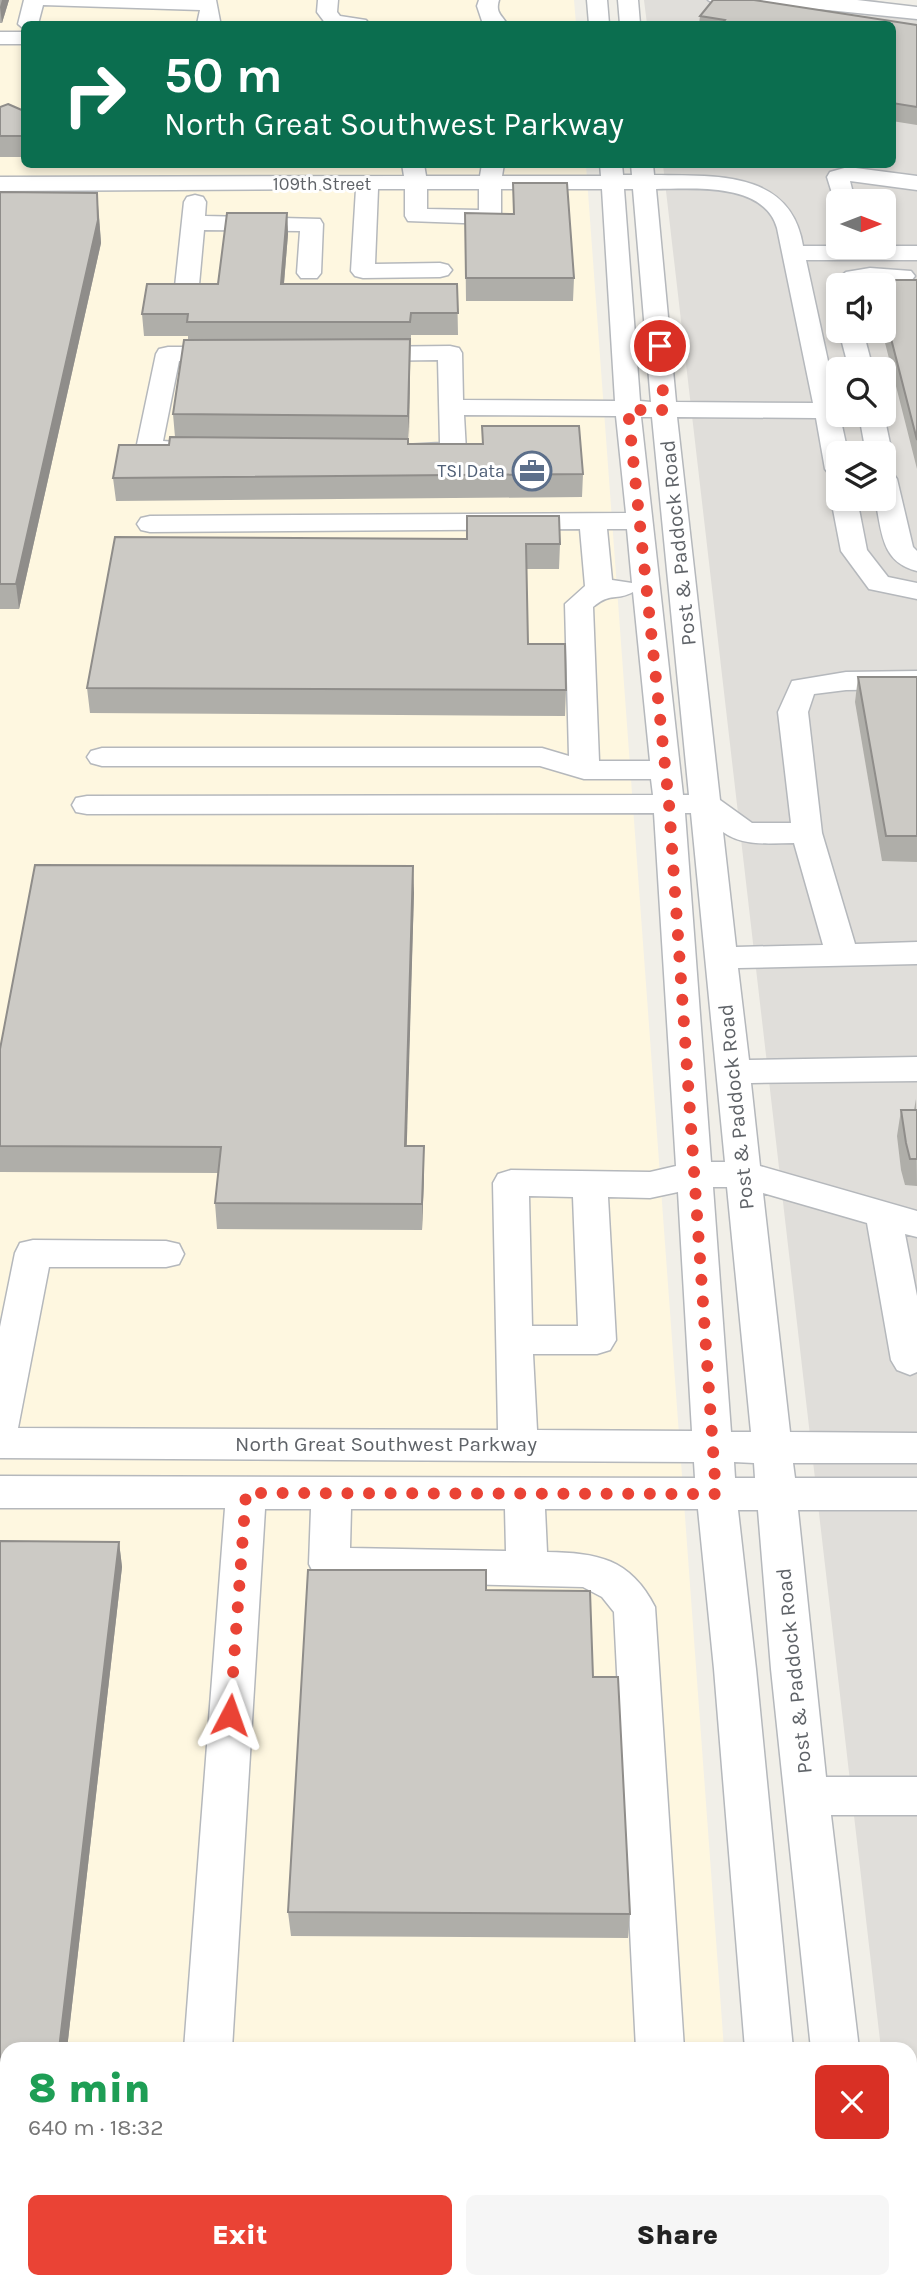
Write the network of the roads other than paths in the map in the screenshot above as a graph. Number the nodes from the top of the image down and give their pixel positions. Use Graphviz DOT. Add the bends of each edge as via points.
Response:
graph roads {
  1 [pos="34,0"];
  2 [pos="48,0"];
  3 [pos="328,0"];
  4 [pos="489,0"];
  5 [pos="597,0"];
  6 [pos="628,0"];
  7 [pos="718,0"];
  8 [pos="917,13"];
  9 [pos="29,21"];
  10 [pos="210,21"];
  11 [pos="334,21"];
  12 [pos="492,21"];
  13 [pos="599,21"];
  14 [pos="630,21"];
  15 [pos="0,38"];
  16 [pos="21,38"];
  17 [pos="0,168"];
  18 [pos="611,173"];
  19 [pos="642,173"];
  20 [pos="163,174"];
  21 [pos="246,174"];
  22 [pos="328,174"];
  23 [pos="414,174"];
  24 [pos="491,174"];
  25 [pos="367,183"];
  26 [pos="917,183"];
  27 [pos="0,184"];
  28 [pos="197,184"];
  29 [pos="841,189"];
  30 [pos="73,192"];
  31 [pos="416,216"];
  32 [pos="365,217"];
  33 [pos="193,223"];
  34 [pos="826,251"];
  35 [pos="793,253"];
  36 [pos="911,253"];
  37 [pos="440,270"];
  38 [pos="309,273"];
  39 [pos="896,276"];
  40 [pos="914,276"];
  41 [pos="186,296"];
  42 [pos="249,354"];
  43 [pos="343,354"];
  44 [pos="826,406"];
  45 [pos="451,407"];
  46 [pos="628,410"];
  47 [pos="664,410"];
  48 [pos="826,411"];
  49 [pos="218,450"];
  50 [pos="384,450"];
  51 [pos="846,511"];
  52 [pos="891,511"];
  53 [pos="593,521"];
  54 [pos="640,521"];
  55 [pos="150,524"];
  56 [pos="917,563"];
  57 [pos="647,587"];
  58 [pos="599,588"];
  59 [pos="917,592"];
  60 [pos="917,680"];
  61 [pos="102,757"];
  62 [pos="584,770"];
  63 [pos="665,771"];
  64 [pos="669,804"];
  65 [pos="705,804"];
  66 [pos="87,805"];
  67 [pos="807,834"];
  68 [pos="917,953"];
  69 [pos="842,955"];
  70 [pos="721,958"];
  71 [pos="917,1069"];
  72 [pos="732,1072"];
  73 [pos="743,1174"];
  74 [pos="695,1175"];
  75 [pos="590,1185"];
  76 [pos="901,1219"];
  77 [pos="166,1254"];
  78 [pos="513,1340"];
  79 [pos="909,1360"];
  80 [pos="0,1425"];
  81 [pos="0,1443"];
  82 [pos="518,1445"];
  83 [pos="713,1446"];
  84 [pos="772,1447"];
  85 [pos="917,1448"];
  86 [pos="0,1492"];
  87 [pos="246,1493"];
  88 [pos="331,1493"];
  89 [pos="525,1494"];
  90 [pos="716,1494"];
  91 [pos="917,1494"];
  92 [pos="777,1495"];
  93 [pos="527,1569"];
  94 [pos="806,1796"];
  95 [pos="917,1796"];
  96 [pos="208,2042"];
  97 [pos="660,2042"];
  98 [pos="768,2042"];
  99 [pos="834,2042"];
  1 -- 9 [label="street"];
  2 -- 10 [label="street" via="209,4"];
  3 -- 11 [label="street" via="327,12"];
  4 -- 12 [label="street"];
  5 -- 13 [label="street"];
  6 -- 14 [label="street"];
  7 -- 8 [label="street" via="804,0"];
  15 -- 16 [label="street"];
  17 -- 30 [label="street" via="65,170"];
  18 -- 19 [label="street, 109th Street"];
  18 -- 24 [label="street, 109th Street"];
  18 -- 46 [label="street, Post & Paddock Road"];
  19 -- 35 [label="street, 109th Street" via="764,195 785,218"];
  19 -- 47 [label="street, Post & Paddock Road"];
  20 -- 28 [label="street, 109th Street"];
  20 -- 30 [label="street, 109th Street"];
  21 -- 22 [label="street, 109th Street"];
  21 -- 28 [label="street, 109th Street"];
  22 -- 25 [label="street, 109th Street"];
  23 -- 24 [label="street, 109th Street"];
  23 -- 25 [label="street, 109th Street"];
  23 -- 31 [label="street"];
  24 -- 31 [label="street" via="490,217"];
  25 -- 32 [label="street"];
  26 -- 29 [label="street" via="848,174 838,177"];
  27 -- 30 [label="street, 109th Street"];
  28 -- 33 [label="street"];
  31 -- 32 [label="street"];
  32 -- 37 [label="street" via="363,271"];
  33 -- 38 [label="street" via="312,224"];
  33 -- 41 [label="street"];
  34 -- 35 [label="street"];
  35 -- 44 [label="street, 109th Street"];
  36 -- 40 [label="street"];
  39 -- 40 [label="street"];
  42 -- 49 [label="street" via="169,354 149,449"];
  43 -- 45 [label="street" via="450,353"];
  45 -- 46 [label="street"];
  45 -- 50 [label="street" via="453,451"];
  46 -- 47 [label="street"];
  46 -- 54 [label="street, Post & Paddock Road"];
  47 -- 48 [label="street"];
  47 -- 65 [label="street, Post & Paddock Road"];
  51 -- 59 [label="street" via="854,551 879,583"];
  52 -- 56 [label="street" via="900,551"];
  53 -- 54 [label="street"];
  53 -- 55 [label="street"];
  53 -- 58 [label="street"];
  54 -- 57 [label="street, Post & Paddock Road"];
  57 -- 58 [label="street"];
  57 -- 63 [label="street, Post & Paddock Road"];
  58 -- 62 [label="street" via="579,604"];
  60 -- 67 [label="street" via="802,687 793,712"];
  61 -- 62 [label="street" via="542,757"];
  62 -- 63 [label="street"];
  63 -- 64 [label="street, Post & Paddock Road"];
  64 -- 65 [label="street"];
  64 -- 66 [label="street"];
  64 -- 74 [label="street, Post & Paddock Road"];
  65 -- 67 [label="street" via="745,834"];
  65 -- 70 [label="street, Post & Paddock Road"];
  67 -- 69 [label="street"];
  68 -- 69 [label="street"];
  69 -- 70 [label="street"];
  70 -- 72 [label="street, Post & Paddock Road"];
  71 -- 72 [label="street"];
  72 -- 73 [label="street, Post & Paddock Road"];
  73 -- 74 [label="street"];
  73 -- 76 [label="street"];
  73 -- 84 [label="street, Post & Paddock Road"];
  74 -- 75 [label="street" via="650,1185"];
  74 -- 83 [label="street, Post & Paddock Road"];
  75 -- 78 [label="street" via="511,1183"];
  75 -- 78 [label="street" via="597,1340"];
  76 -- 79 [label="street"];
  77 -- 80 [label="street" via="33,1253"];
  78 -- 82 [label="street"];
  81 -- 82 [label="street, North Great Southwest Parkway"];
  82 -- 83 [label="street, North Great Southwest Parkway"];
  83 -- 84 [label="street, North Great Southwest Parkway"];
  83 -- 90 [label="street, Post & Paddock Road"];
  84 -- 85 [label="street, North Great Southwest Parkway"];
  84 -- 92 [label="street, Post & Paddock Road"];
  86 -- 87 [label="street"];
  87 -- 88 [label="street"];
  87 -- 96 [label="street"];
  88 -- 89 [label="street"];
  88 -- 93 [label="street" via="328,1564"];
  89 -- 90 [label="street"];
  89 -- 93 [label="street"];
  90 -- 92 [label="street"];
  90 -- 98 [label="street, Post & Paddock Road"];
  91 -- 92 [label="street"];
  92 -- 94 [label="street, Post & Paddock Road"];
  93 -- 97 [label="street" via="589,1570 616,1585 634,1607"];
  94 -- 95 [label="street"];
  94 -- 99 [label="street, Post & Paddock Road"];
}
